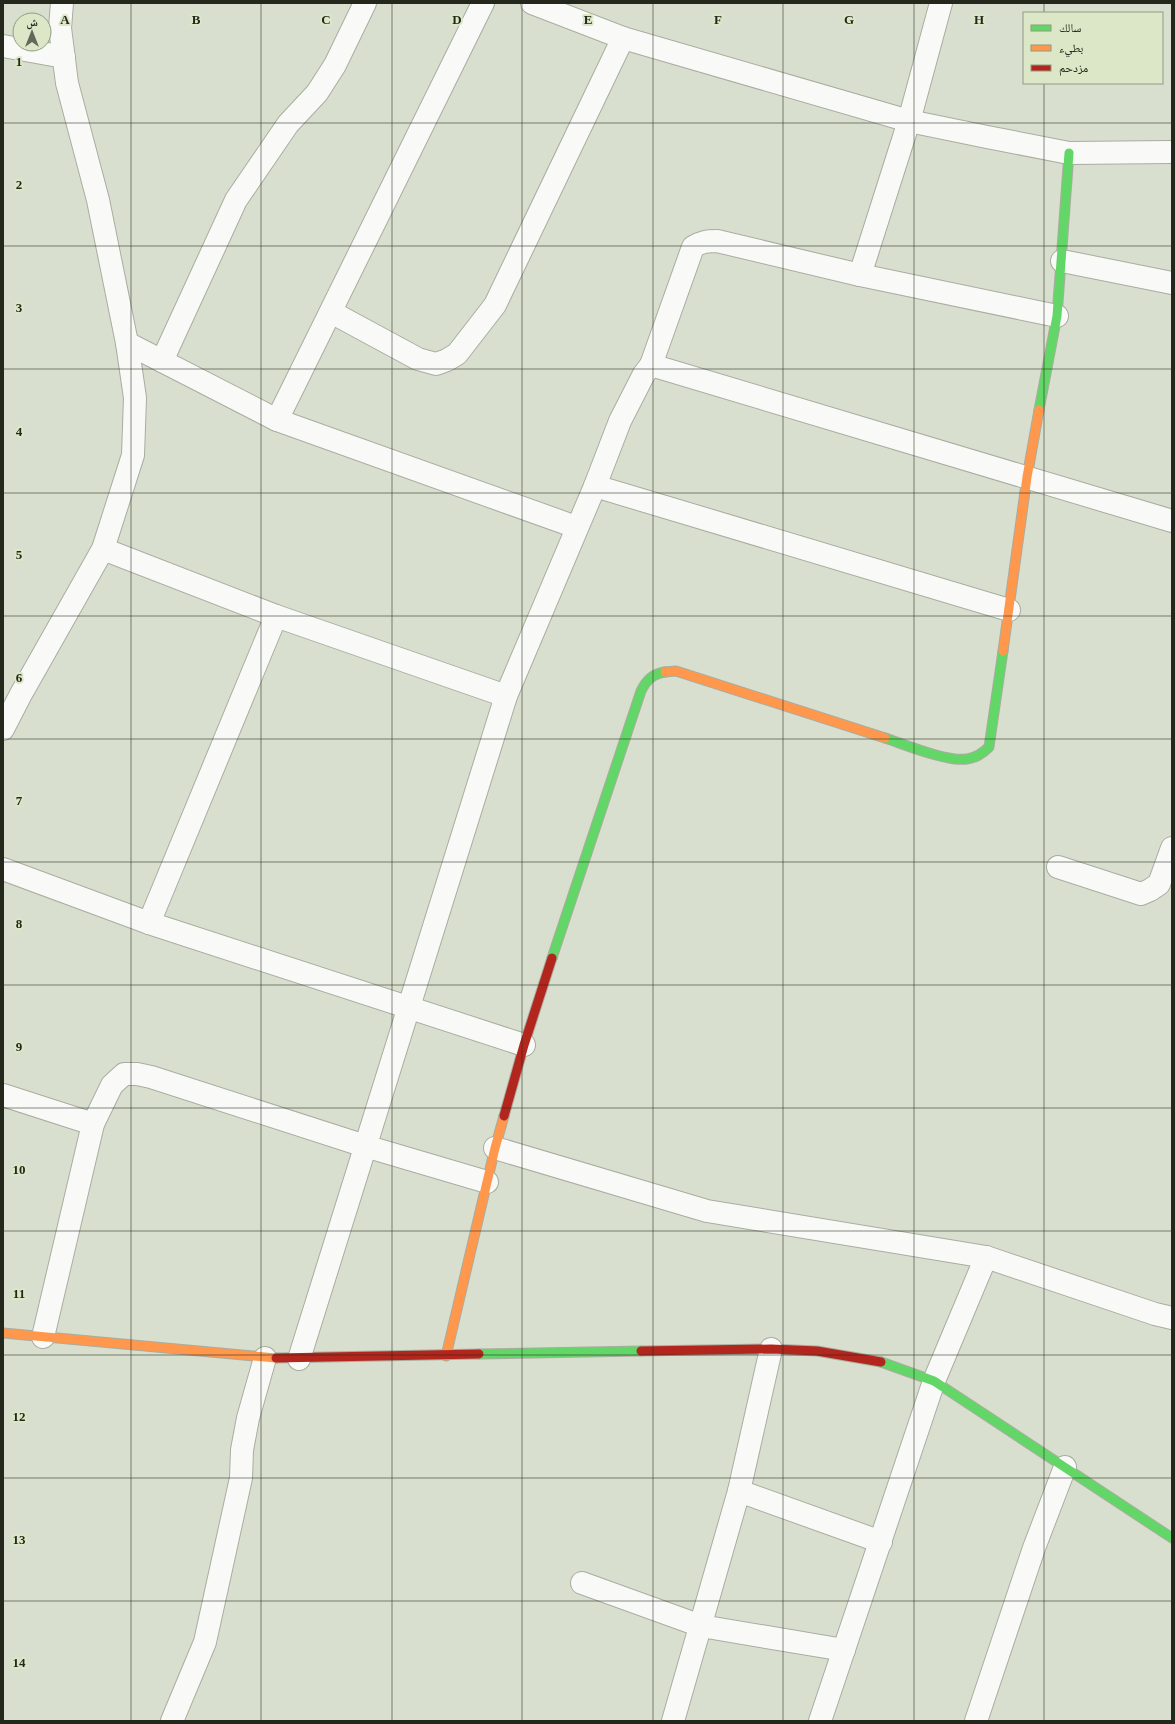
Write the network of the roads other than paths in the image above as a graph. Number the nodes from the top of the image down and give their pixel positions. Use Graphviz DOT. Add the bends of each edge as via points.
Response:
graph roads {
  1 [pos="62,3"];
  2 [pos="365,3"];
  3 [pos="483,3"];
  4 [pos="532,3"];
  5 [pos="941,3"];
  6 [pos="623,38"];
  7 [pos="3,46"];
  8 [pos="64,57"];
  9 [pos="909,121"];
  10 [pos="1069,152"];
  11 [pos="1172,152"];
  12 [pos="1062,261"];
  13 [pos="860,275"];
  14 [pos="1172,283"];
  15 [pos="331,312"];
  16 [pos="1057,316"];
  17 [pos="127,343"];
  18 [pos="162,361"];
  19 [pos="651,365"];
  20 [pos="277,420"];
  21 [pos="1027,477"];
  22 [pos="595,486"];
  23 [pos="1172,521"];
  24 [pos="576,527"];
  25 [pos="103,549"];
  26 [pos="1009,610"];
  27 [pos="276,616"];
  28 [pos="506,696"];
  29 [pos="3,729"];
  30 [pos="1172,848"];
  31 [pos="1058,867"];
  32 [pos="3,869"];
  33 [pos="149,923"];
  34 [pos="409,1007"];
  35 [pos="524,1045"];
  36 [pos="3,1094"];
  37 [pos="93,1124"];
  38 [pos="365,1146"];
  39 [pos="495,1148"];
  40 [pos="487,1182"];
  41 [pos="986,1257"];
  42 [pos="1172,1318"];
  43 [pos="3,1333"];
  44 [pos="43,1337"];
  45 [pos="771,1349"];
  46 [pos="446,1356"];
  47 [pos="265,1358"];
  48 [pos="299,1359"];
  49 [pos="934,1381"];
  50 [pos="1065,1467"];
  51 [pos="739,1491"];
  52 [pos="1172,1538"];
  53 [pos="881,1542"];
  54 [pos="582,1583"];
  55 [pos="701,1626"];
  56 [pos="844,1650"];
  57 [pos="172,1721"];
  58 [pos="673,1721"];
  59 [pos="820,1721"];
  60 [pos="976,1721"];
  1 -- 8 [label="street" via="60,28"];
  2 -- 18 [label="street" via="335,65 317,93 288,124 236,200"];
  3 -- 15 [label="street"];
  4 -- 6 [label="street"];
  5 -- 9 [label="street"];
  6 -- 9 [label="street"];
  6 -- 15 [label="street" via="495,305 457,354 436,364 418,359"];
  7 -- 8 [label="street"];
  8 -- 17 [label="street" via="67,84 98,200"];
  9 -- 10 [label="street"];
  9 -- 13 [label="street"];
  10 -- 11 [label="street"];
  10 -- 12 [label="street"];
  12 -- 14 [label="street"];
  12 -- 16 [label="street"];
  13 -- 16 [label="street"];
  13 -- 19 [label="street" via="716,241 700,242 693,247"];
  15 -- 20 [label="street"];
  16 -- 21 [label="street"];
  17 -- 18 [label="street"];
  17 -- 25 [label="street" via="135,398 133,456"];
  18 -- 20 [label="street"];
  19 -- 21 [label="street"];
  19 -- 22 [label="street" via="620,421"];
  20 -- 24 [label="street"];
  21 -- 23 [label="street"];
  21 -- 26 [label="street"];
  22 -- 24 [label="street"];
  22 -- 26 [label="street"];
  24 -- 28 [label="street"];
  25 -- 27 [label="street"];
  25 -- 29 [label="street"];
  26 -- 35 [label="street" via="989,747 981,755 969,759 926,751 676,671 661,671 652,675 635,708"];
  27 -- 28 [label="street"];
  27 -- 33 [label="street"];
  28 -- 34 [label="street"];
  30 -- 31 [label="street" via="1159,884 1141,894"];
  32 -- 33 [label="street"];
  33 -- 34 [label="street"];
  34 -- 35 [label="street"];
  34 -- 38 [label="street"];
  35 -- 39 [label="street"];
  36 -- 37 [label="street"];
  37 -- 38 [label="street" via="112,1085 124,1074 137,1074"];
  37 -- 44 [label="street"];
  38 -- 40 [label="street"];
  38 -- 48 [label="street"];
  39 -- 40 [label="street"];
  39 -- 41 [label="street" via="707,1211"];
  40 -- 46 [label="street"];
  41 -- 42 [label="street"];
  41 -- 49 [label="street"];
  43 -- 44 [label="street"];
  44 -- 47 [label="street"];
  45 -- 46 [label="street"];
  45 -- 49 [label="street" via="817,1351 881,1362"];
  45 -- 51 [label="street"];
  46 -- 48 [label="street"];
  47 -- 48 [label="street"];
  47 -- 57 [label="street" via="248,1418 242,1450 241,1478 205,1642"];
  49 -- 50 [label="street"];
  49 -- 53 [label="street"];
  50 -- 52 [label="street"];
  50 -- 60 [label="street" via="1034,1548"];
  51 -- 53 [label="street"];
  51 -- 55 [label="street"];
  53 -- 56 [label="street"];
  54 -- 55 [label="street"];
  55 -- 56 [label="street"];
  55 -- 58 [label="street"];
  56 -- 59 [label="street"];
}
